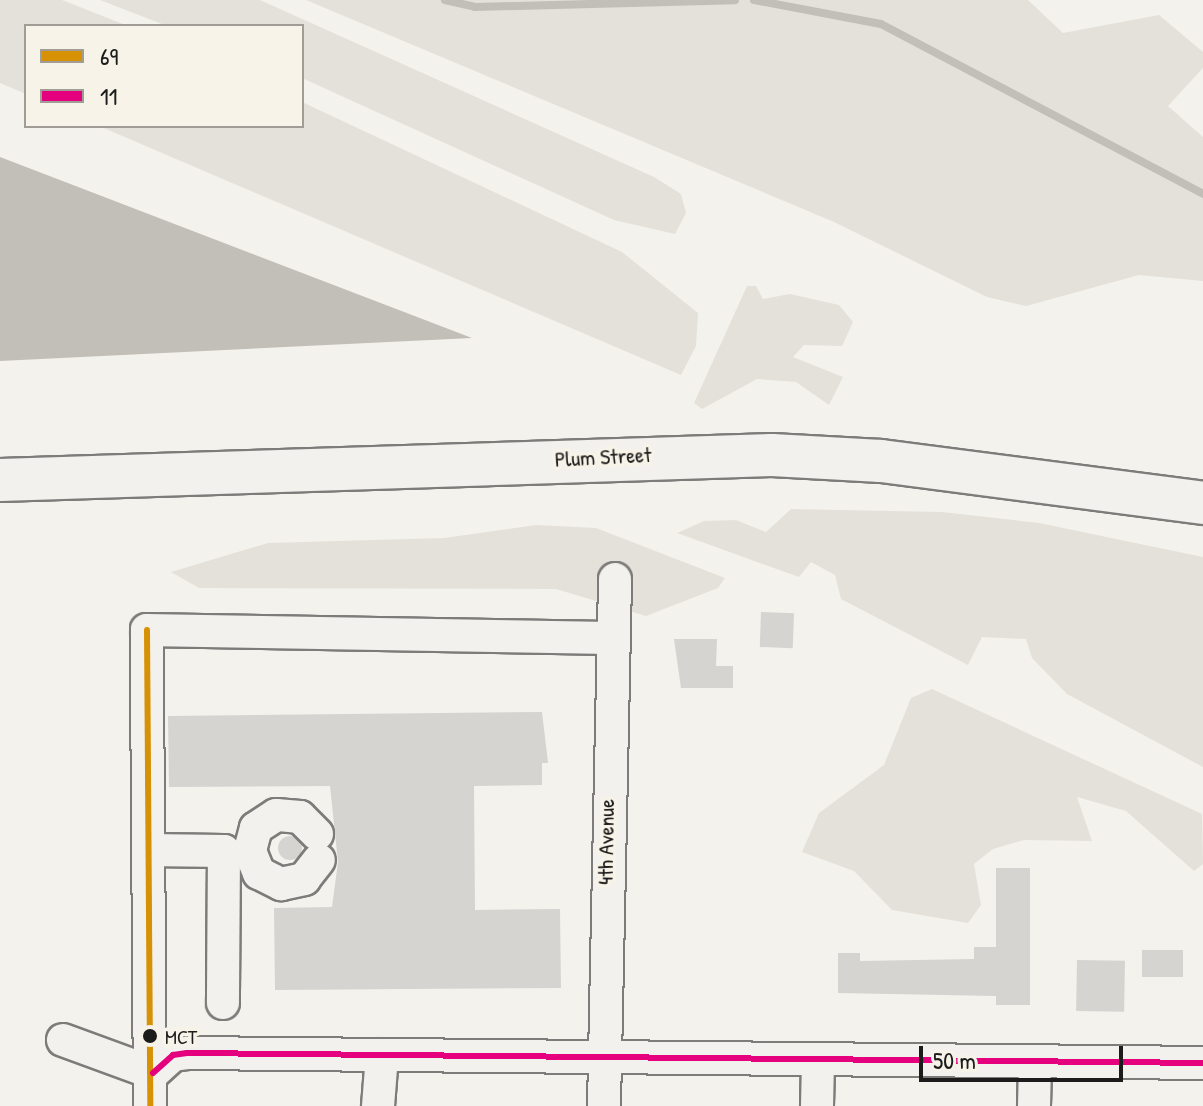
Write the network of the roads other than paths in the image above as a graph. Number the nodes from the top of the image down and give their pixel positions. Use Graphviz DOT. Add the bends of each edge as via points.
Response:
graph roads {
  1 [pos="0,480"];
  2 [pos="1203,503"];
  3 [pos="615,579"];
  4 [pos="609,638"];
  5 [pos="148,850"];
  6 [pos="237,851"];
  7 [pos="223,1003"];
  8 [pos="63,1040"];
  9 [pos="382,1055"];
  10 [pos="605,1060"];
  11 [pos="818,1062"];
  12 [pos="1203,1063"];
  13 [pos="1035,1064"];
  14 [pos="153,1073"];
  15 [pos="150,1106"];
  16 [pos="378,1106"];
  17 [pos="604,1106"];
  18 [pos="817,1106"];
  19 [pos="1034,1106"];
  1 -- 2 [label="main road, Plum Street" via="772,455 881,461"];
  3 -- 4 [label="street, 4th Avenue"];
  4 -- 5 [label="street" via="147,630"];
  4 -- 10 [label="street, 4th Avenue"];
  5 -- 6 [label="street"];
  5 -- 14 [label="street"];
  6 -- 6 [label="street" via="256,828 276,815 300,817 318,847 304,879 281,884 259,873"];
  6 -- 7 [label="street"];
  8 -- 14 [label="street"];
  9 -- 10 [label="street"];
  9 -- 14 [label="street" via="187,1053"];
  9 -- 16 [label="street"];
  10 -- 11 [label="street"];
  10 -- 17 [label="street, 4th Avenue"];
  11 -- 13 [label="street"];
  11 -- 18 [label="street"];
  12 -- 13 [label="street"];
  13 -- 19 [label="street"];
  14 -- 15 [label="street"];
}
